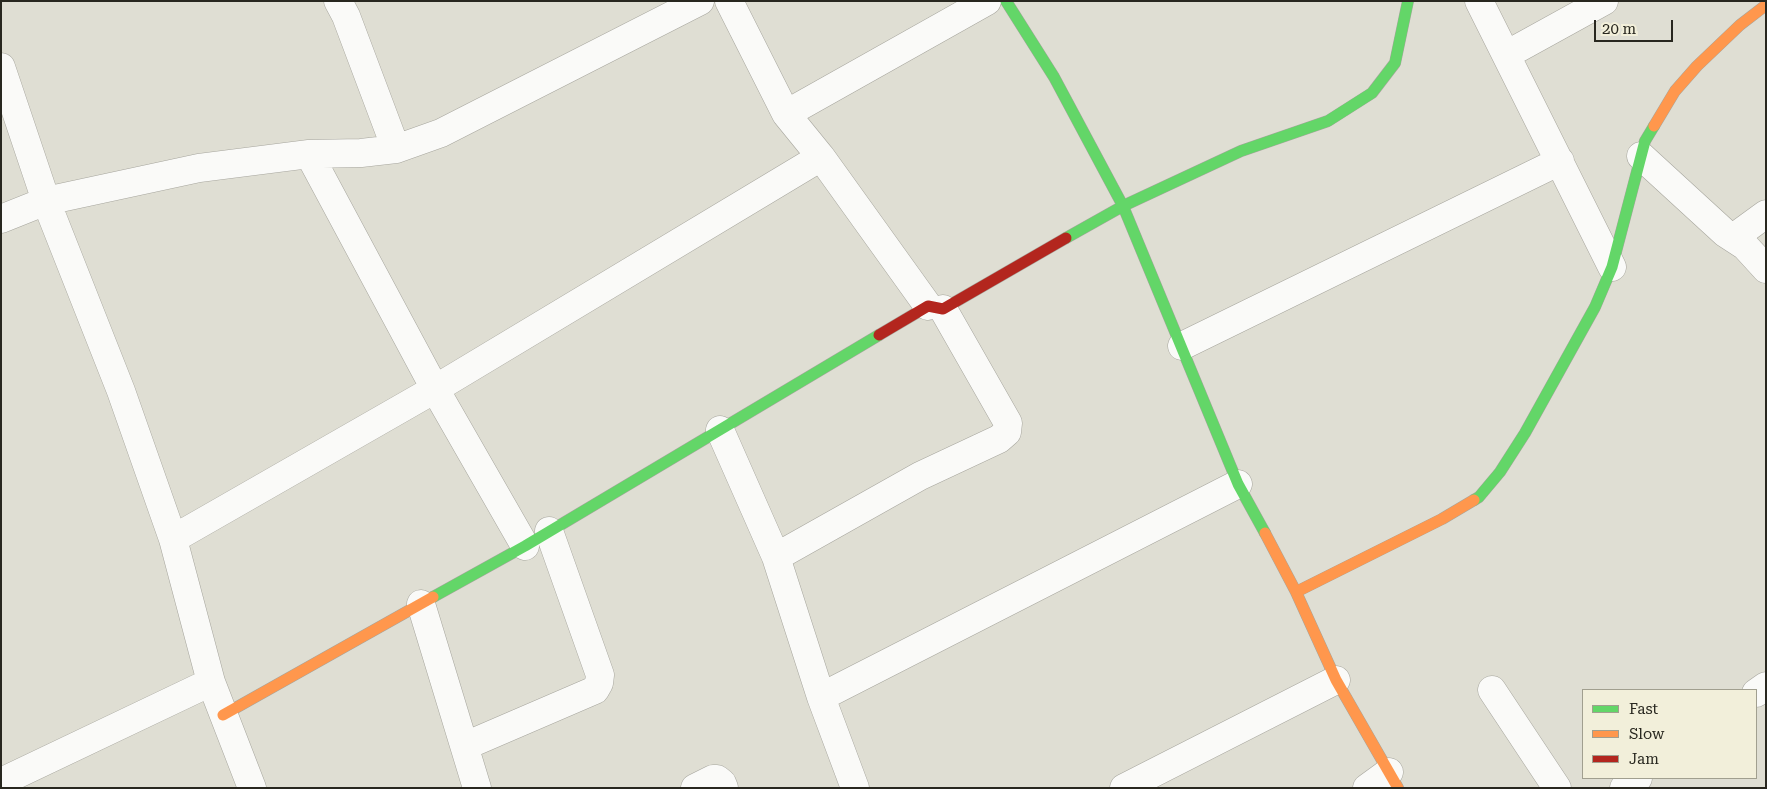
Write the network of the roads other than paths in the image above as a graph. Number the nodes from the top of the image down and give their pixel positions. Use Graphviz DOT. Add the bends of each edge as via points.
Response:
graph roads {
  1 [pos="730,1"];
  2 [pos="987,1"];
  3 [pos="1006,1"];
  4 [pos="1408,1"];
  5 [pos="1479,1"];
  6 [pos="1604,1"];
  7 [pos="342,3"];
  8 [pos="695,3"];
  9 [pos="1766,5"];
  10 [pos="1506,55"];
  11 [pos="1,67"];
  12 [pos="786,114"];
  13 [pos="396,149"];
  14 [pos="309,154"];
  15 [pos="1641,156"];
  16 [pos="821,157"];
  17 [pos="1560,162"];
  18 [pos="46,201"];
  19 [pos="1123,206"];
  20 [pos="1766,214"];
  21 [pos="1,220"];
  22 [pos="1733,238"];
  23 [pos="1612,267"];
  24 [pos="1766,269"];
  25 [pos="936,308"];
  26 [pos="1182,346"];
  27 [pos="435,389"];
  28 [pos="720,430"];
  29 [pos="1238,484"];
  30 [pos="549,531"];
  31 [pos="173,539"];
  32 [pos="525,546"];
  33 [pos="776,557"];
  34 [pos="1296,592"];
  35 [pos="421,604"];
  36 [pos="1336,680"];
  37 [pos="211,682"];
  38 [pos="1492,690"];
  39 [pos="821,697"];
  40 [pos="223,715"];
  41 [pos="465,746"];
  42 [pos="1637,779"];
  43 [pos="1393,780"];
  44 [pos="1,782"];
  45 [pos="252,788"];
  46 [pos="478,788"];
  47 [pos="695,788"];
  48 [pos="724,788"];
  49 [pos="855,788"];
  50 [pos="1124,788"];
  51 [pos="1367,788"];
  52 [pos="1557,788"];
  53 [pos="1624,788"];
  1 -- 12 [label="street"];
  2 -- 12 [label="street"];
  3 -- 19 [label="street" via="1054,77"];
  4 -- 19 [label="street" via="1395,63 1372,93 1328,121 1242,151"];
  5 -- 10 [label="street"];
  6 -- 10 [label="street"];
  7 -- 13 [label="street"];
  8 -- 13 [label="street" via="441,133"];
  9 -- 15 [label="street" via="1704,59 1675,91 1645,140"];
  10 -- 17 [label="street"];
  11 -- 18 [label="street"];
  12 -- 16 [label="street"];
  13 -- 14 [label="street"];
  14 -- 18 [label="street" via="198,168"];
  14 -- 27 [label="street"];
  15 -- 22 [label="street"];
  15 -- 23 [label="street"];
  16 -- 25 [label="street"];
  16 -- 27 [label="street"];
  17 -- 23 [label="street"];
  17 -- 26 [label="street"];
  18 -- 21 [label="street"];
  18 -- 31 [label="street" via="121,392"];
  19 -- 25 [label="street"];
  19 -- 26 [label="street"];
  20 -- 22 [label="street"];
  22 -- 24 [label="street"];
  23 -- 34 [label="street" via="1595,307 1525,433 1479,497"];
  25 -- 28 [label="street"];
  25 -- 33 [label="street" via="1008,423 1007,432 999,440 920,476"];
  26 -- 29 [label="street"];
  27 -- 31 [label="street"];
  27 -- 32 [label="street"];
  28 -- 30 [label="street"];
  28 -- 33 [label="street"];
  29 -- 34 [label="street"];
  29 -- 39 [label="street"];
  30 -- 32 [label="street"];
  30 -- 41 [label="street" via="600,675 599,683 595,690"];
  31 -- 37 [label="street"];
  32 -- 35 [label="street"];
  33 -- 39 [label="street"];
  34 -- 36 [label="street"];
  35 -- 40 [label="street"];
  35 -- 41 [label="street"];
  36 -- 43 [label="street"];
  36 -- 50 [label="street"];
  37 -- 40 [label="street"];
  37 -- 44 [label="street"];
  38 -- 52 [label="street"];
  39 -- 49 [label="street"];
  40 -- 45 [label="street"];
  41 -- 46 [label="street"];
  42 -- 53 [label="street"];
  43 -- 51 [label="street"];
  47 -- 48 [label="street" via="713,779 722,783"];
}
